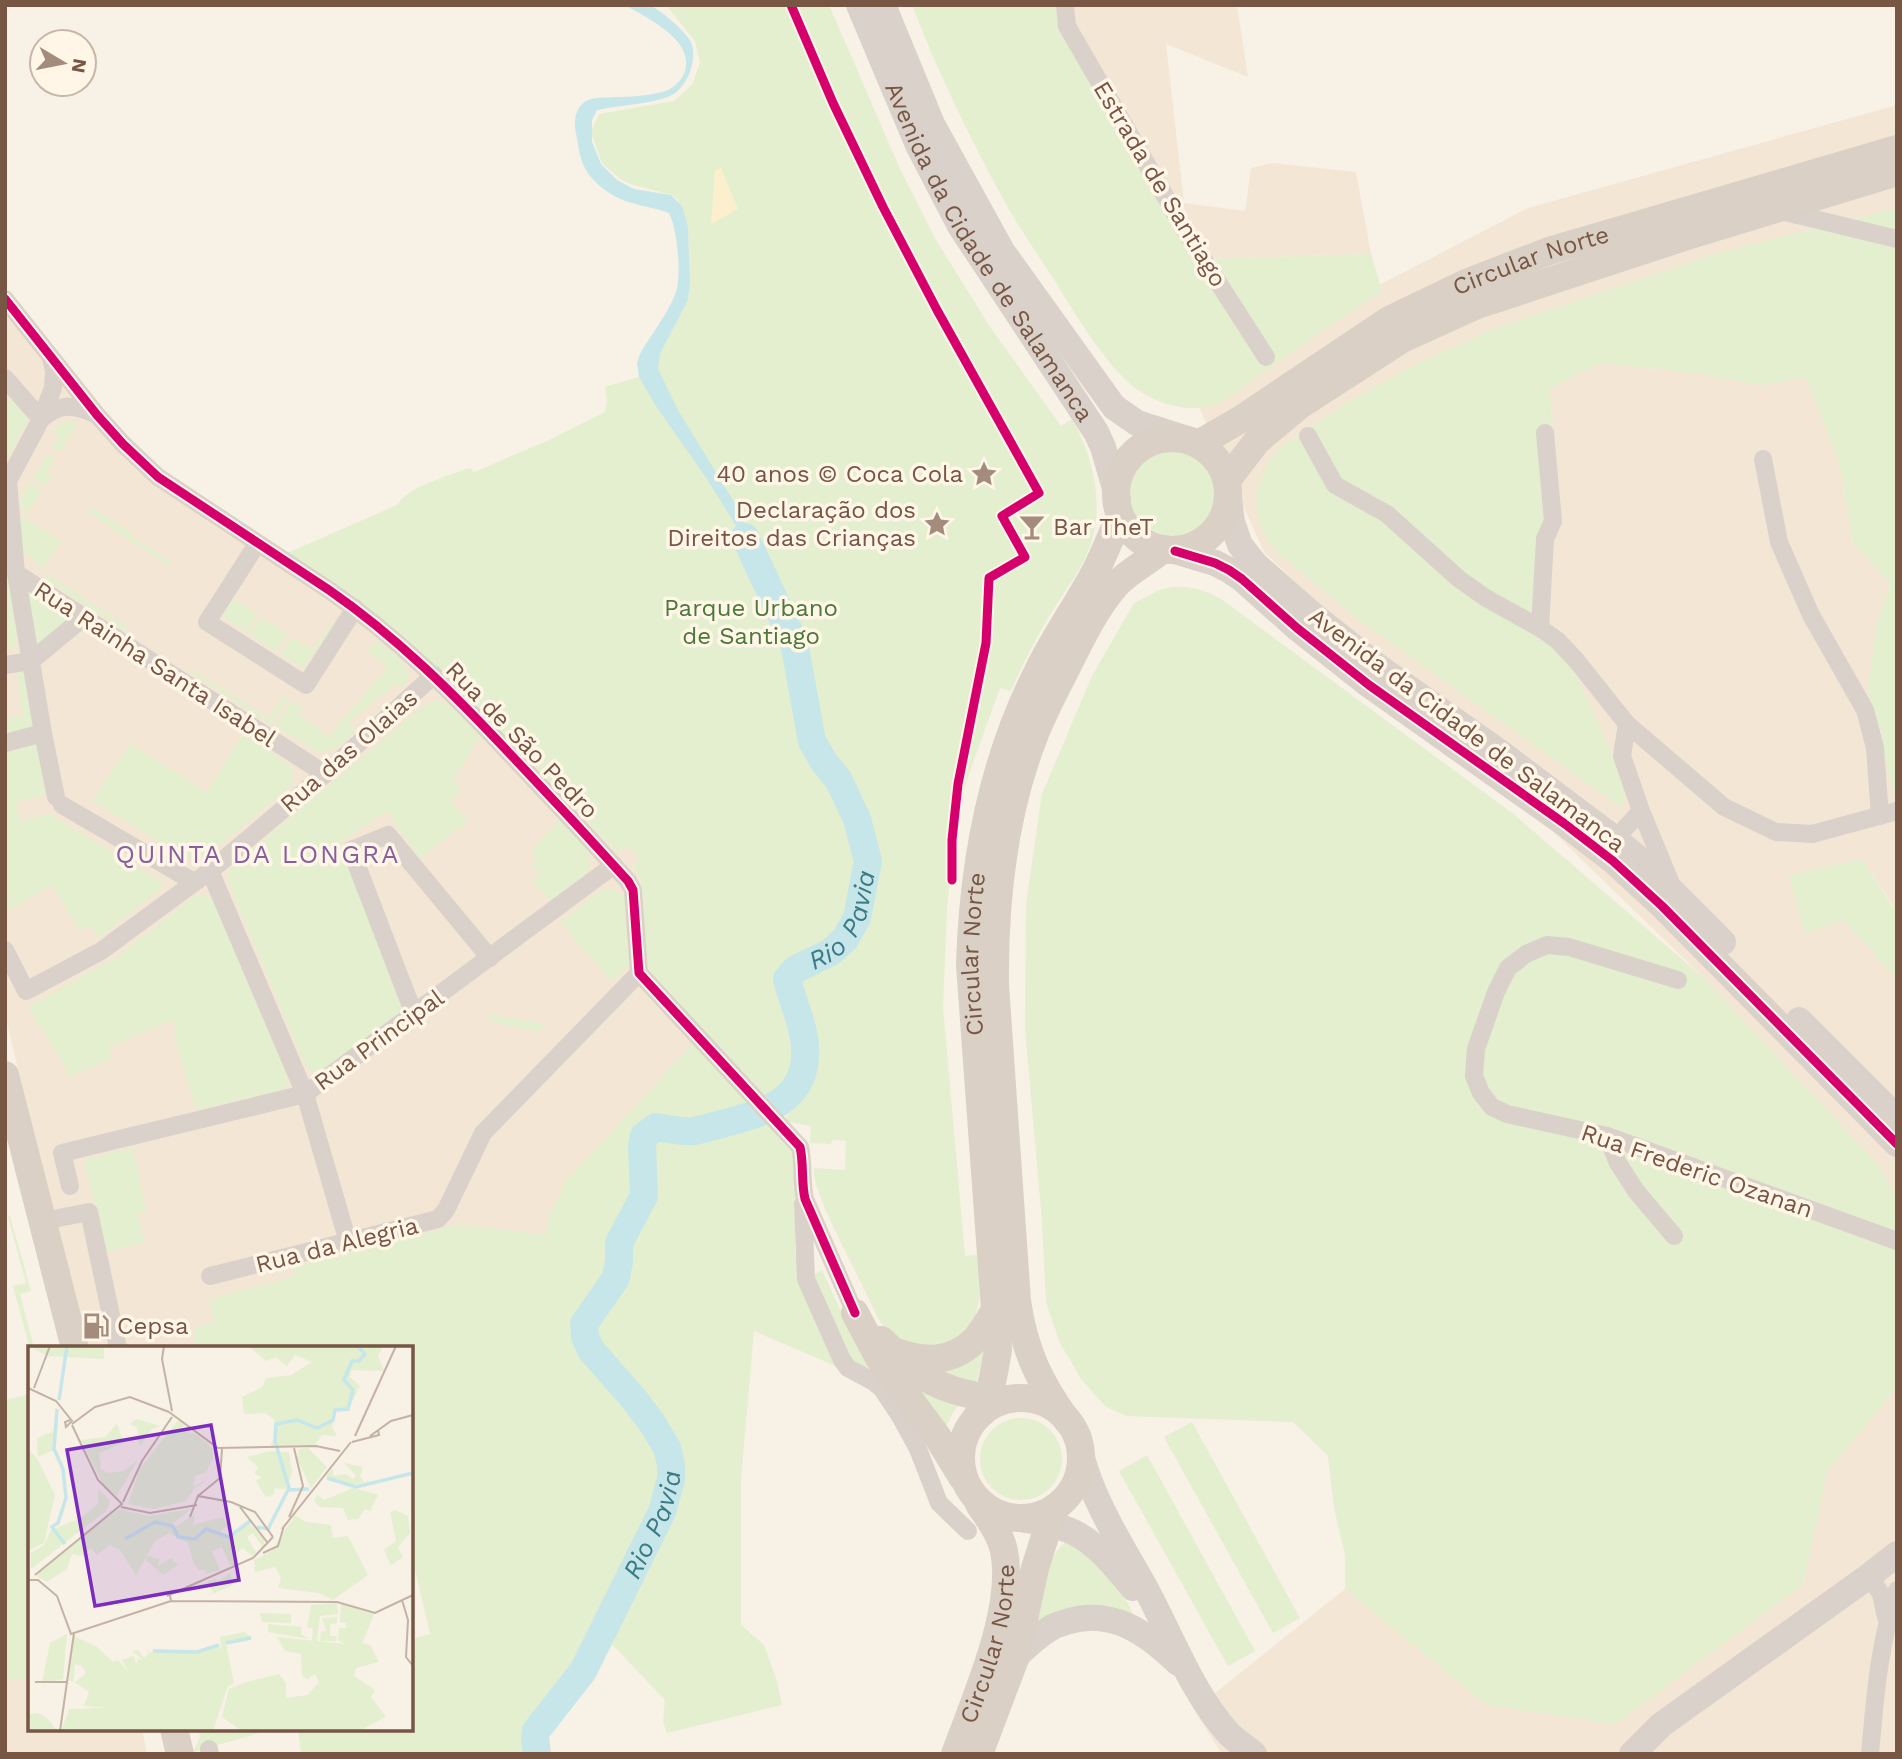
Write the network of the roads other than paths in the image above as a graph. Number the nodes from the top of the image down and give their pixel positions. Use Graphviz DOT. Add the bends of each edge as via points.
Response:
graph roads {
  1 [pos="859,5"];
  2 [pos="883,5"];
  3 [pos="1065,5"];
  4 [pos="1897,149"];
  5 [pos="1897,172"];
  6 [pos="1774,209"];
  7 [pos="1897,239"];
  8 [pos="5,299"];
  9 [pos="50,357"];
  10 [pos="1266,357"];
  11 [pos="5,378"];
  12 [pos="97,415"];
  13 [pos="41,419"];
  14 [pos="1545,433"];
  15 [pos="1308,436"];
  16 [pos="1194,442"];
  17 [pos="1763,458"];
  18 [pos="1228,489"];
  19 [pos="1119,507"];
  20 [pos="8,519"];
  21 [pos="257,544"];
  22 [pos="1169,550"];
  23 [pos="16,573"];
  24 [pos="355,608"];
  25 [pos="83,618"];
  26 [pos="1540,628"];
  27 [pos="31,661"];
  28 [pos="5,665"];
  29 [pos="433,676"];
  30 [pos="1627,724"];
  31 [pos="43,733"];
  32 [pos="5,743"];
  33 [pos="325,774"];
  34 [pos="1641,811"];
  35 [pos="1889,813"];
  36 [pos="1615,839"];
  37 [pos="614,865"];
  38 [pos="210,871"];
  39 [pos="194,882"];
  40 [pos="1676,894"];
  41 [pos="5,950"];
  42 [pos="490,958"];
  43 [pos="639,973"];
  44 [pos="1678,980"];
  45 [pos="414,1014"];
  46 [pos="5,1075"];
  47 [pos="306,1094"];
  48 [pos="1897,1118"];
  49 [pos="1607,1136"];
  50 [pos="1897,1144"];
  51 [pos="5,1145"];
  52 [pos="70,1186"];
  53 [pos="802,1186"];
  54 [pos="43,1221"];
  55 [pos="1674,1236"];
  56 [pos="1897,1241"];
  57 [pos="348,1242"];
  58 [pos="832,1262"];
  59 [pos="806,1263"];
  60 [pos="210,1276"];
  61 [pos="994,1312"];
  62 [pos="855,1313"];
  63 [pos="57,1346"];
  64 [pos="74,1346"];
  65 [pos="118,1346"];
  66 [pos="893,1351"];
  67 [pos="991,1405"];
  68 [pos="1069,1423"];
  69 [pos="1080,1454"];
  70 [pos="970,1490"];
  71 [pos="1051,1516"];
  72 [pos="968,1531"];
  73 [pos="1897,1554"];
  74 [pos="1869,1576"];
  75 [pos="1897,1590"];
  76 [pos="1887,1620"];
  77 [pos="1164,1624"];
  78 [pos="1016,1656"];
  79 [pos="1189,1674"];
  80 [pos="155,1731"];
  81 [pos="174,1731"];
  82 [pos="161,1754"];
  83 [pos="180,1754"];
  84 [pos="955,1754"];
  85 [pos="979,1754"];
  86 [pos="1254,1754"];
  87 [pos="1632,1754"];
  88 [pos="1870,1754"];
  1 -- 19 [label="street, Avenida da Cidade de Salamanca" via="918,145 960,226 1096,432"];
  2 -- 16 [label="street, Avenida da Cidade de Salamanca" via="932,124 1002,251 1114,407 1136,423"];
  3 -- 10 [label="street, Estrada de Santiago" via="1067,26 1187,234"];
  4 -- 16 [label="main road, Circular Norte" via="1549,251 1466,283 1389,320 1243,418"];
  5 -- 6 [label="main road, Circular Norte"];
  6 -- 7 [label="street"];
  6 -- 18 [label="main road, Circular Norte" via="1477,305 1402,339 1300,405 1257,441"];
  8 -- 9 [label="street, Rua de São Pedro"];
  9 -- 12 [label="street, Rua de São Pedro"];
  9 -- 13 [label="street, Rua Rainha Santa Isabel" via="53,388"];
  11 -- 13 [label="street"];
  12 -- 13 [label="street" via="64,406"];
  12 -- 21 [label="street, Rua de São Pedro" via="158,477"];
  13 -- 20 [label="street, Rua Rainha Santa Isabel" via="8,481"];
  14 -- 26 [label="street" via="1553,521 1545,539"];
  15 -- 26 [label="street" via="1335,485 1387,514 1486,598"];
  16 -- 18 [label="main road" via="1220,463"];
  16 -- 19 [label="main road" via="1172,437 1137,449 1117,480"];
  17 -- 35 [label="street" via="1780,542 1811,615 1865,710"];
  18 -- 22 [label="main road" via="1225,514 1217,528 1191,547"];
  18 -- 36 [label="street, Avenida da Cidade de Salamanca" via="1240,545 1256,565 1377,666"];
  19 -- 22 [label="main road" via="1129,531 1142,542"];
  19 -- 61 [label="main road, Circular Norte" via="1096,570 1022,706 1001,760 979,854 970,965"];
  20 -- 23 [label="street, Rua Rainha Santa Isabel"];
  21 -- 24 [label="street, Rua de São Pedro"];
  21 -- 24 [label="street" via="207,622 306,685"];
  22 -- 50 [label="street, Avenida da Cidade de Salamanca" via="1215,563 1242,579 1368,685 1613,861"];
  22 -- 68 [label="main road, Circular Norte" via="1131,571 1108,596 1048,705 1032,740 1010,819 997,902 995,985 1017,1301 1021,1328 1039,1377"];
  23 -- 25 [label="street, Rua Rainha Santa Isabel"];
  23 -- 27 [label="street"];
  24 -- 29 [label="street, Rua de São Pedro"];
  25 -- 27 [label="street"];
  25 -- 33 [label="street, Rua Rainha Santa Isabel"];
  26 -- 30 [label="street" via="1576,660"];
  27 -- 28 [label="street"];
  27 -- 31 [label="street"];
  29 -- 33 [label="street, Rua das Olaias"];
  29 -- 37 [label="street, Rua de São Pedro"];
  30 -- 34 [label="street" via="1622,756"];
  30 -- 35 [label="street" via="1724,807 1776,832 1812,834"];
  31 -- 32 [label="street"];
  31 -- 39 [label="street" via="59,801"];
  33 -- 38 [label="street, Rua das Olaias"];
  34 -- 36 [label="street"];
  34 -- 40 [label="street"];
  36 -- 40 [label="street, Avenida da Cidade de Salamanca"];
  37 -- 42 [label="street, Rua Principal"];
  37 -- 43 [label="street, Rua de São Pedro" via="633,890"];
  38 -- 39 [label="street, Rua das Olaias"];
  38 -- 47 [label="street"];
  39 -- 41 [label="street, Rua das Olaias" via="101,951 26,991"];
  40 -- 48 [label="street, Avenida da Cidade de Salamanca"];
  42 -- 45 [label="street, Rua Principal"];
  42 -- 45 [label="street" via="388,835 351,850"];
  43 -- 53 [label="street" via="800,1147"];
  43 -- 57 [label="street, Rua da Alegria" via="483,1133 438,1219"];
  44 -- 49 [label="street, Rua Frederic Ozanan" via="1569,947 1547,945 1508,968 1496,992 1476,1049 1474,1076 1481,1093 1492,1107 1507,1114"];
  45 -- 47 [label="street, Rua Principal"];
  46 -- 54 [label="main road"];
  47 -- 52 [label="street, Rua Principal" via="62,1153"];
  47 -- 57 [label="street"];
  49 -- 55 [label="street" via="1636,1191"];
  49 -- 56 [label="street, Rua Frederic Ozanan"];
  51 -- 63 [label="main road"];
  53 -- 58 [label="street"];
  53 -- 59 [label="street"];
  54 -- 64 [label="main road"];
  54 -- 65 [label="street" via="89,1212"];
  57 -- 60 [label="street, Rua da Alegria"];
  58 -- 59 [label="street" via="817,1254"];
  58 -- 62 [label="street"];
  59 -- 72 [label="street" via="806,1279 842,1360 882,1389 918,1449 939,1503"];
  61 -- 66 [label="main road" via="975,1339 947,1357 928,1360"];
  61 -- 67 [label="main road, Circular Norte" via="998,1350"];
  62 -- 66 [label="main road"];
  62 -- 70 [label="main road, Circular Norte" via="878,1358 937,1436"];
  66 -- 67 [label="main road" via="926,1377"];
  67 -- 68 [label="main road" via="1025,1398 1057,1410"];
  67 -- 70 [label="main road" via="967,1431 961,1449 961,1467"];
  68 -- 69 [label="main road"];
  69 -- 71 [label="main road" via="1075,1483"];
  69 -- 77 [label="street" via="1103,1511"];
  70 -- 71 [label="main road" via="989,1510 1009,1517"];
  70 -- 84 [label="main road, Circular Norte" via="998,1533 1006,1566 1005,1588 994,1642"];
  71 -- 77 [label="street" via="1109,1561"];
  71 -- 78 [label="main road, Circular Norte"];
  73 -- 74 [label="street"];
  74 -- 76 [label="street" via="1881,1594"];
  74 -- 87 [label="street" via="1661,1725"];
  75 -- 76 [label="street"];
  76 -- 88 [label="street"];
  77 -- 79 [label="street"];
  78 -- 79 [label="street" via="1051,1628 1095,1617 1144,1634"];
  78 -- 85 [label="main road, Circular Norte"];
  79 -- 86 [label="street" via="1230,1735"];
  80 -- 82 [label="main road"];
  81 -- 83 [label="main road"];
}
